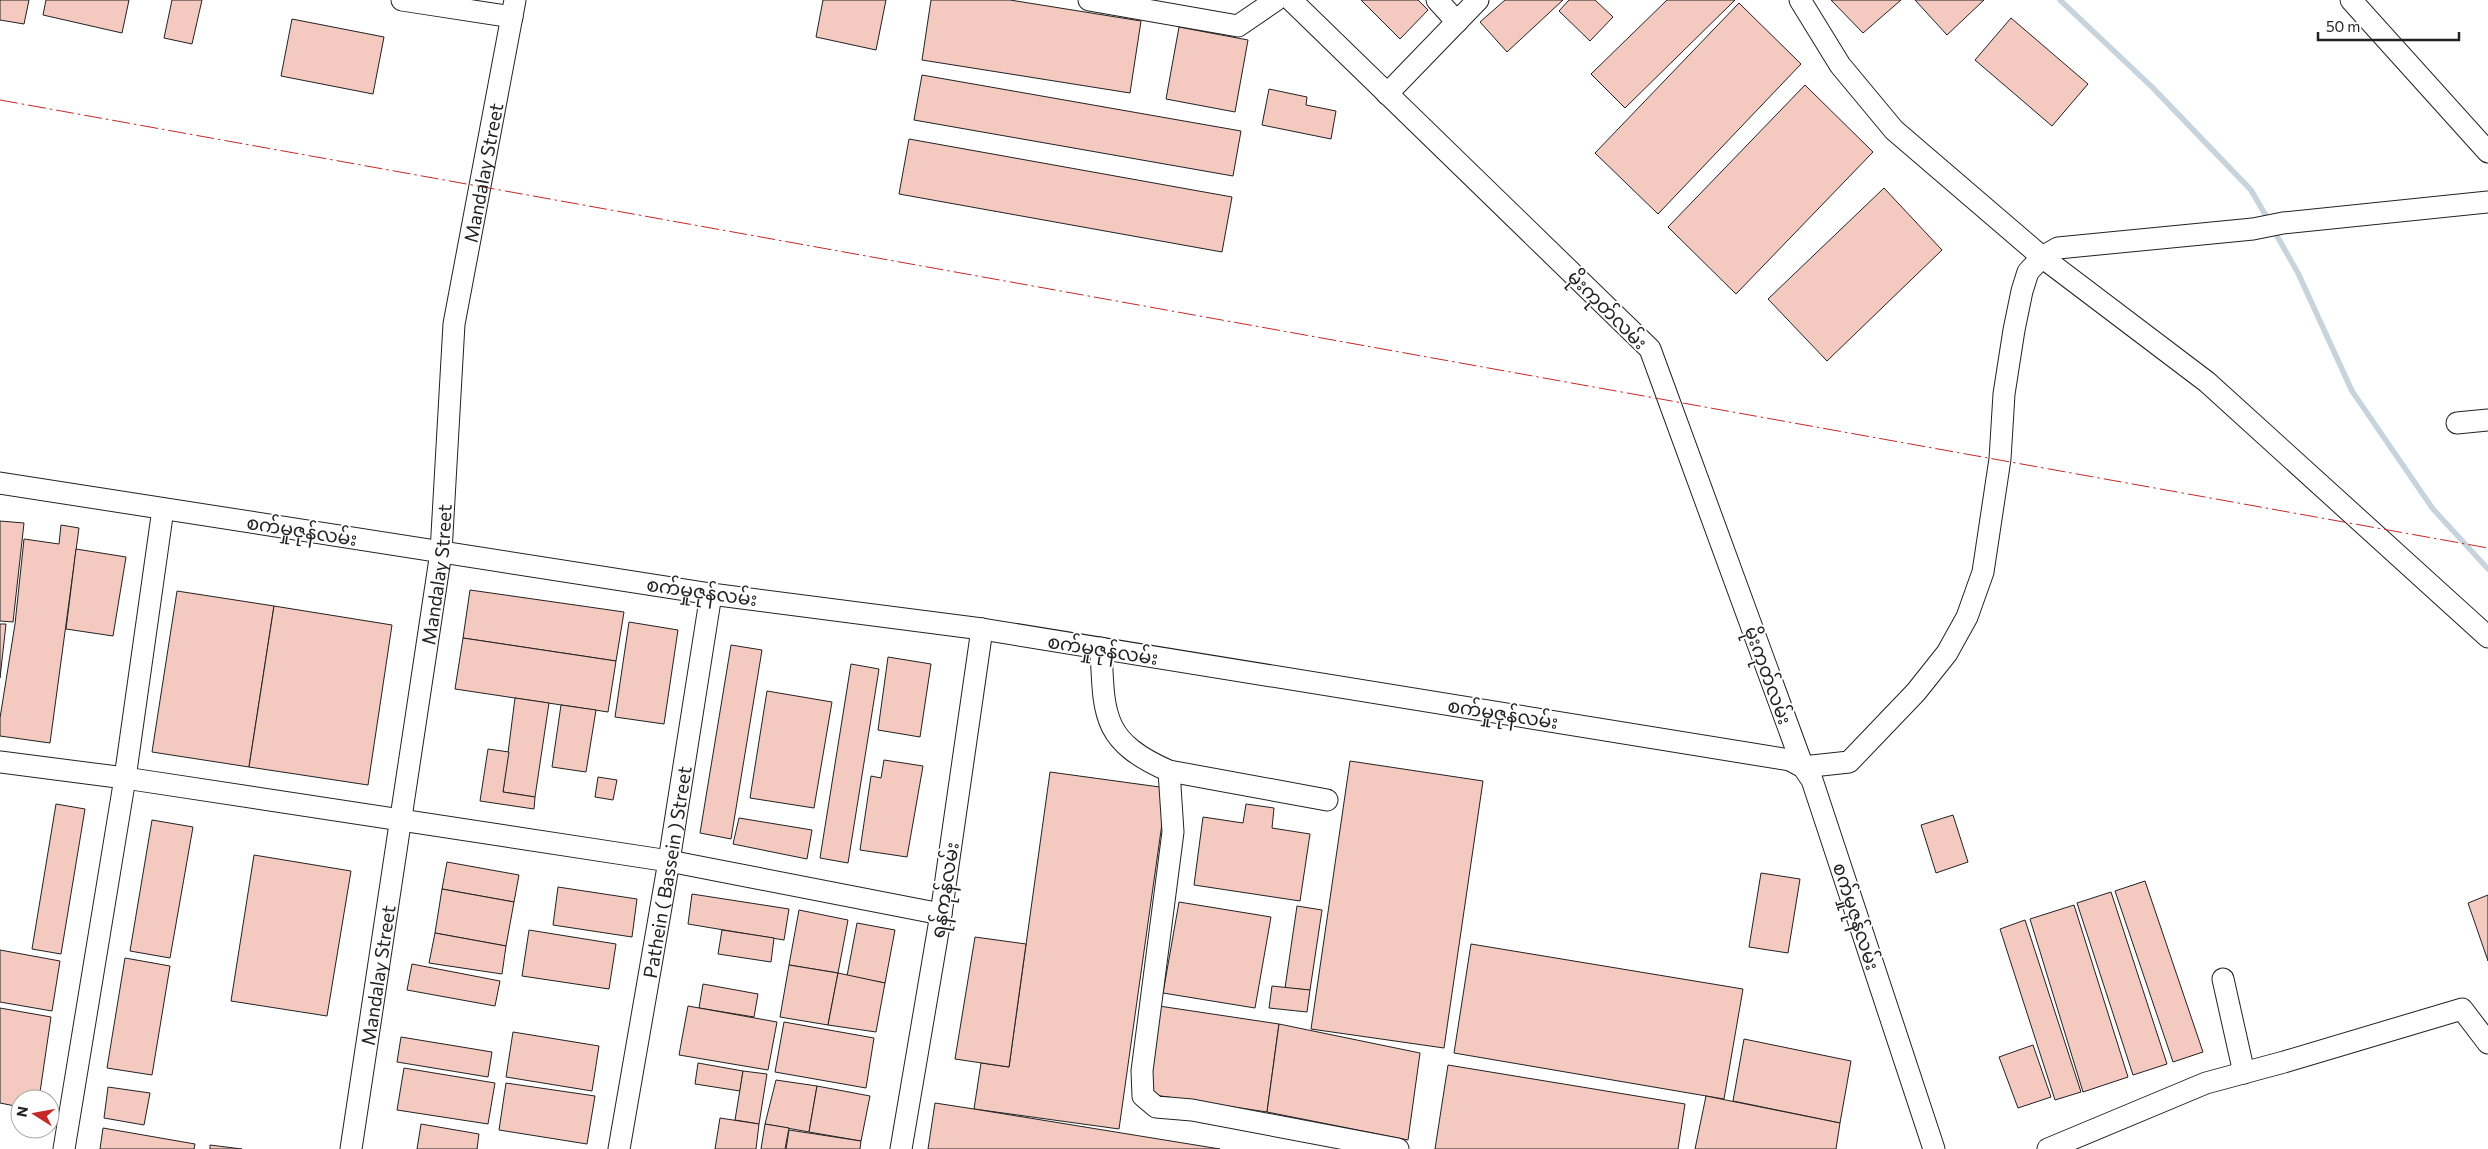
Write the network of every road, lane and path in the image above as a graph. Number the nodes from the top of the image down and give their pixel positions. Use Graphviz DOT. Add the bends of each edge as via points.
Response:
graph roads {
  1 [pos="402,0"];
  2 [pos="1089,0"];
  3 [pos="1276,0"];
  4 [pos="1291,0"];
  5 [pos="1437,0"];
  6 [pos="1478,0"];
  7 [pos="1800,0"];
  8 [pos="2351,0"];
  9 [pos="514,9"];
  10 [pos="1457,22"];
  11 [pos="1387,94"];
  12 [pos="2488,152"];
  13 [pos="2488,202"];
  14 [pos="2042,257"];
  15 [pos="2488,420"];
  16 [pos="2457,423"];
  17 [pos="0,484"];
  18 [pos="163,509"];
  19 [pos="442,552"];
  20 [pos="711,594"];
  21 [pos="982,629"];
  22 [pos="2488,637"];
  23 [pos="1101,648"];
  24 [pos="0,762"];
  25 [pos="1803,767"];
  26 [pos="1169,771"];
  27 [pos="125,778"];
  28 [pos="1327,800"];
  29 [pos="401,821"];
  30 [pos="669,861"];
  31 [pos="940,914"];
  32 [pos="2223,979"];
  33 [pos="2488,1043"];
  34 [pos="2244,1073"];
  35 [pos="64,1149"];
  36 [pos="351,1149"];
  37 [pos="619,1149"];
  38 [pos="901,1149"];
  39 [pos="1398,1149"];
  40 [pos="1934,1149"];
  41 [pos="2048,1149"];
  1 -- 9 [label="street"];
  2 -- 3 [label="street" via="1238,26"];
  4 -- 11 [label="street, မိုးကုတ်လမ်း"];
  5 -- 10 [label="street"];
  6 -- 10 [label="street"];
  7 -- 14 [label="street" via="1840,65 1894,130"];
  8 -- 12 [label="street"];
  9 -- 19 [label="street, Mandalay Street" via="454,324"];
  10 -- 11 [label="street"];
  11 -- 25 [label="street, မိုးကုတ်လမ်း" via="1650,349"];
  13 -- 14 [label="street" via="2058,248"];
  14 -- 22 [label="street" via="2207,382"];
  14 -- 25 [label="street" via="2028,272 2014,330 2004,394 2000,459 1983,572 1967,617 1947,653 1916,692 1849,762"];
  15 -- 16 [label="street"];
  17 -- 18 [label="street, စက်မှုဇုန်လမ်း"];
  18 -- 19 [label="street, စက်မှုဇုန်လမ်း"];
  18 -- 27 [label="street"];
  19 -- 20 [label="street, စက်မှုဇုန်လမ်း"];
  19 -- 29 [label="street, Mandalay Street"];
  20 -- 21 [label="street, စက်မှုဇုန်လမ်း"];
  20 -- 30 [label="street, Pathein ( Bassein ) Street"];
  21 -- 23 [label="street, စက်မှုဇုန်လမ်း"];
  21 -- 31 [label="street, ရန်ကုန်လမ်း"];
  23 -- 25 [label="street, စက်မှုဇုန်လမ်း" via="1774,757"];
  23 -- 26 [label="street" via="1104,708 1116,736 1151,763"];
  24 -- 27 [label="street"];
  25 -- 40 [label="street, စက်မှုဇုန်လမ်း" via="1812,780"];
  26 -- 28 [label="street"];
  26 -- 39 [label="street" via="1173,832 1142,1071 1143,1096 1156,1107 1192,1110"];
  27 -- 29 [label="street"];
  27 -- 35 [label="street"];
  29 -- 30 [label="street"];
  29 -- 36 [label="street, Mandalay Street"];
  30 -- 31 [label="street"];
  30 -- 37 [label="street, Pathein ( Bassein ) Street"];
  31 -- 38 [label="street, ရန်ကုန်လမ်း"];
  32 -- 34 [label="street"];
  33 -- 34 [label="street" via="2462,1008"];
  34 -- 41 [label="street" via="2206,1083"];
}
